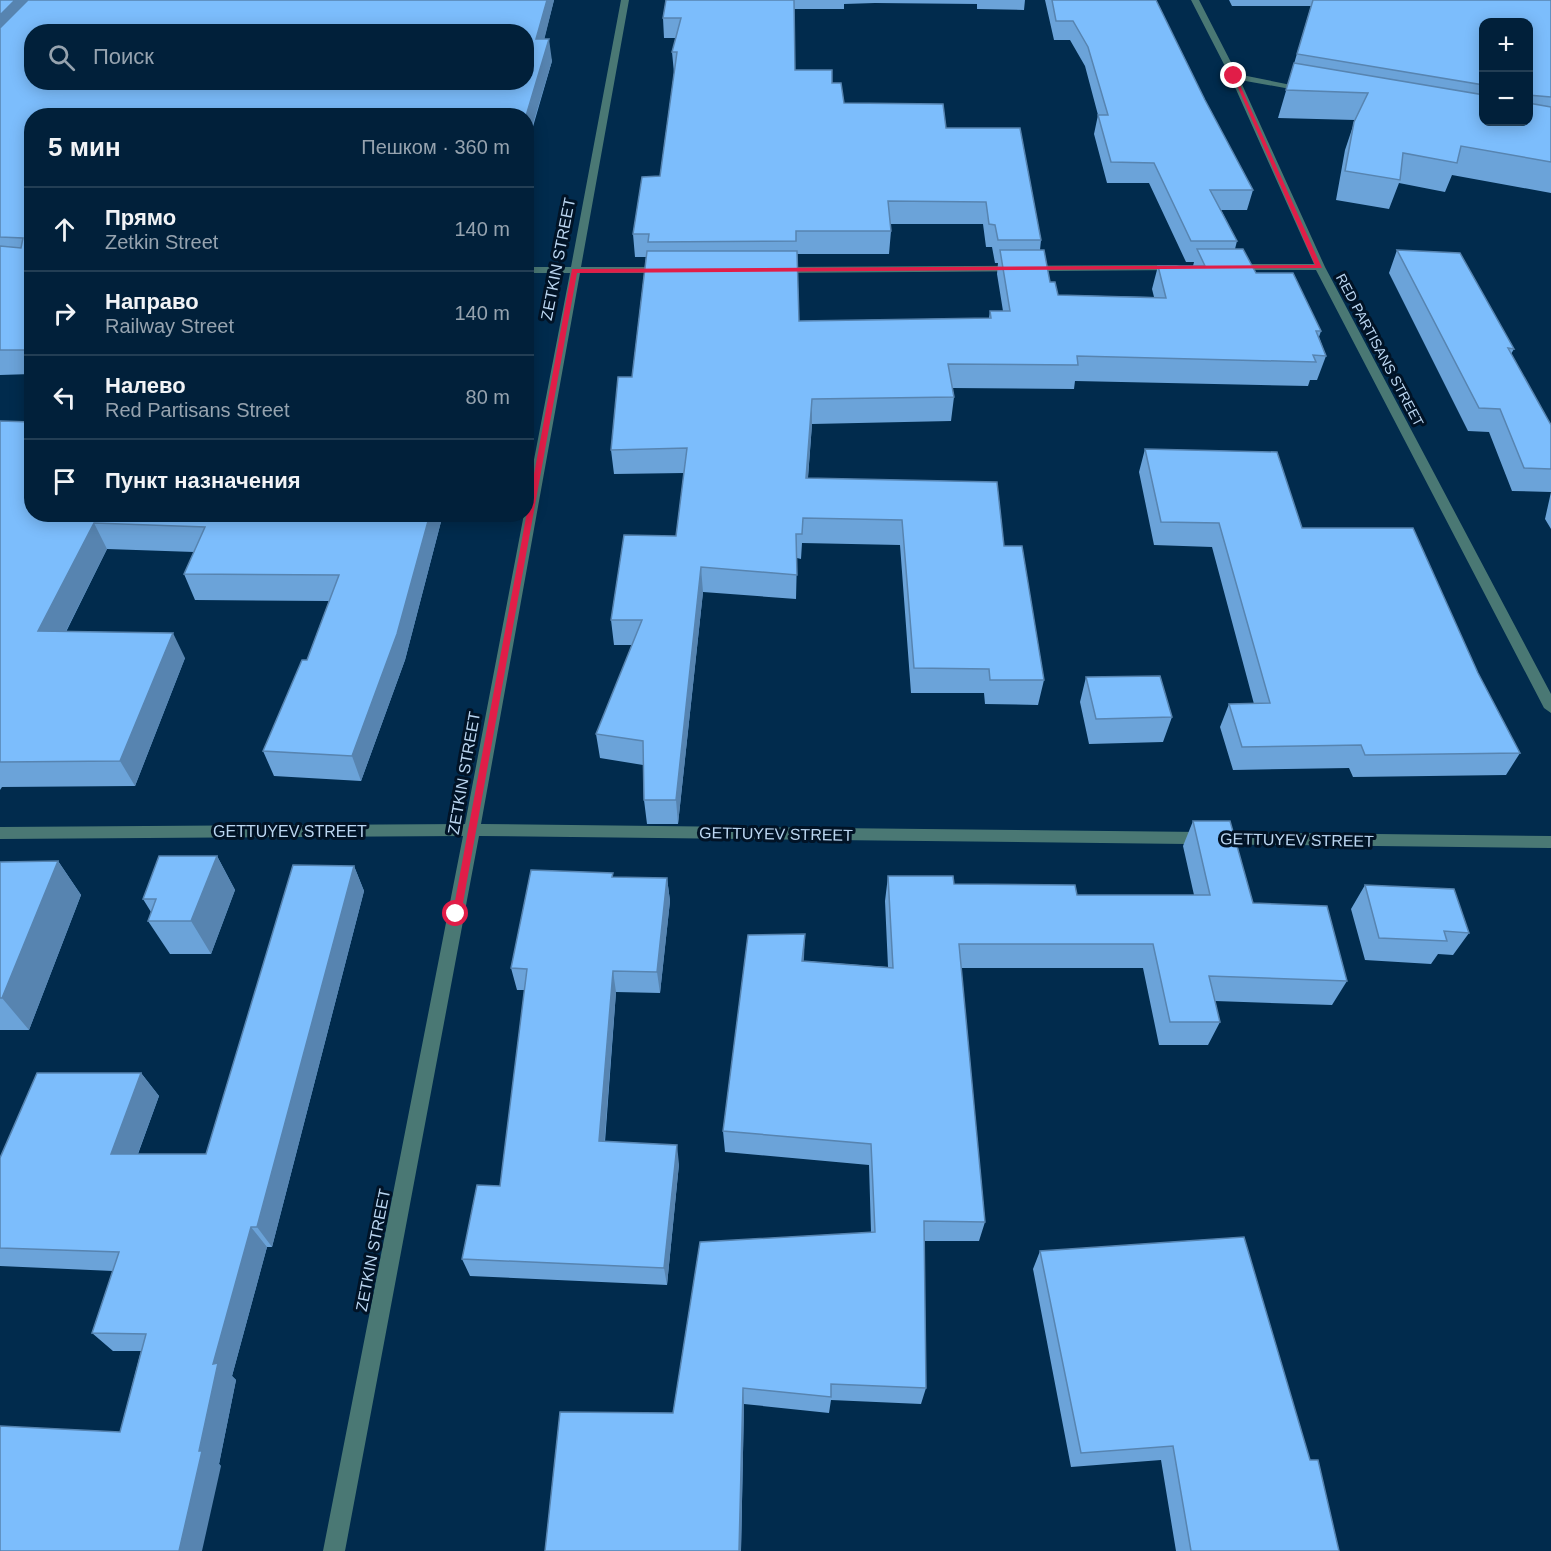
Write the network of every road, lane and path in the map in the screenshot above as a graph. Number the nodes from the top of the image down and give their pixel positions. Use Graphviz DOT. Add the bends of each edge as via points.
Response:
graph roads {
  1 [pos="625,0"];
  2 [pos="1195,0"];
  3 [pos="1234,76"];
  4 [pos="1312,90"];
  5 [pos="1320,267"];
  6 [pos="1190,268"];
  7 [pos="1225,268"];
  8 [pos="534,270"];
  9 [pos="669,270"];
  10 [pos="764,270"];
  11 [pos="574,271"];
  12 [pos="534,490"];
  13 [pos="528,522"];
  14 [pos="1551,708"];
  15 [pos="472,830"];
  16 [pos="0,833"];
  17 [pos="1551,842"];
  18 [pos="334,1551"];
  1 -- 11 [label="street, ZETKIN STREET"];
  2 -- 3 [label="street, RED PARTISANS STREET"];
  3 -- 4 [label="street"];
  3 -- 5 [label="street, RED PARTISANS STREET"];
  5 -- 7 [label="street"];
  5 -- 14 [label="street, RED PARTISANS STREET"];
  6 -- 10 [label="street"];
  8 -- 11 [label="street"];
  9 -- 11 [label="street"];
  11 -- 12 [label="street, ZETKIN STREET"];
  13 -- 15 [label="street, ZETKIN STREET"];
  15 -- 16 [label="street, GETTUYEV STREET"];
  15 -- 17 [label="street, GETTUYEV STREET"];
  15 -- 18 [label="street, ZETKIN STREET"];
}
